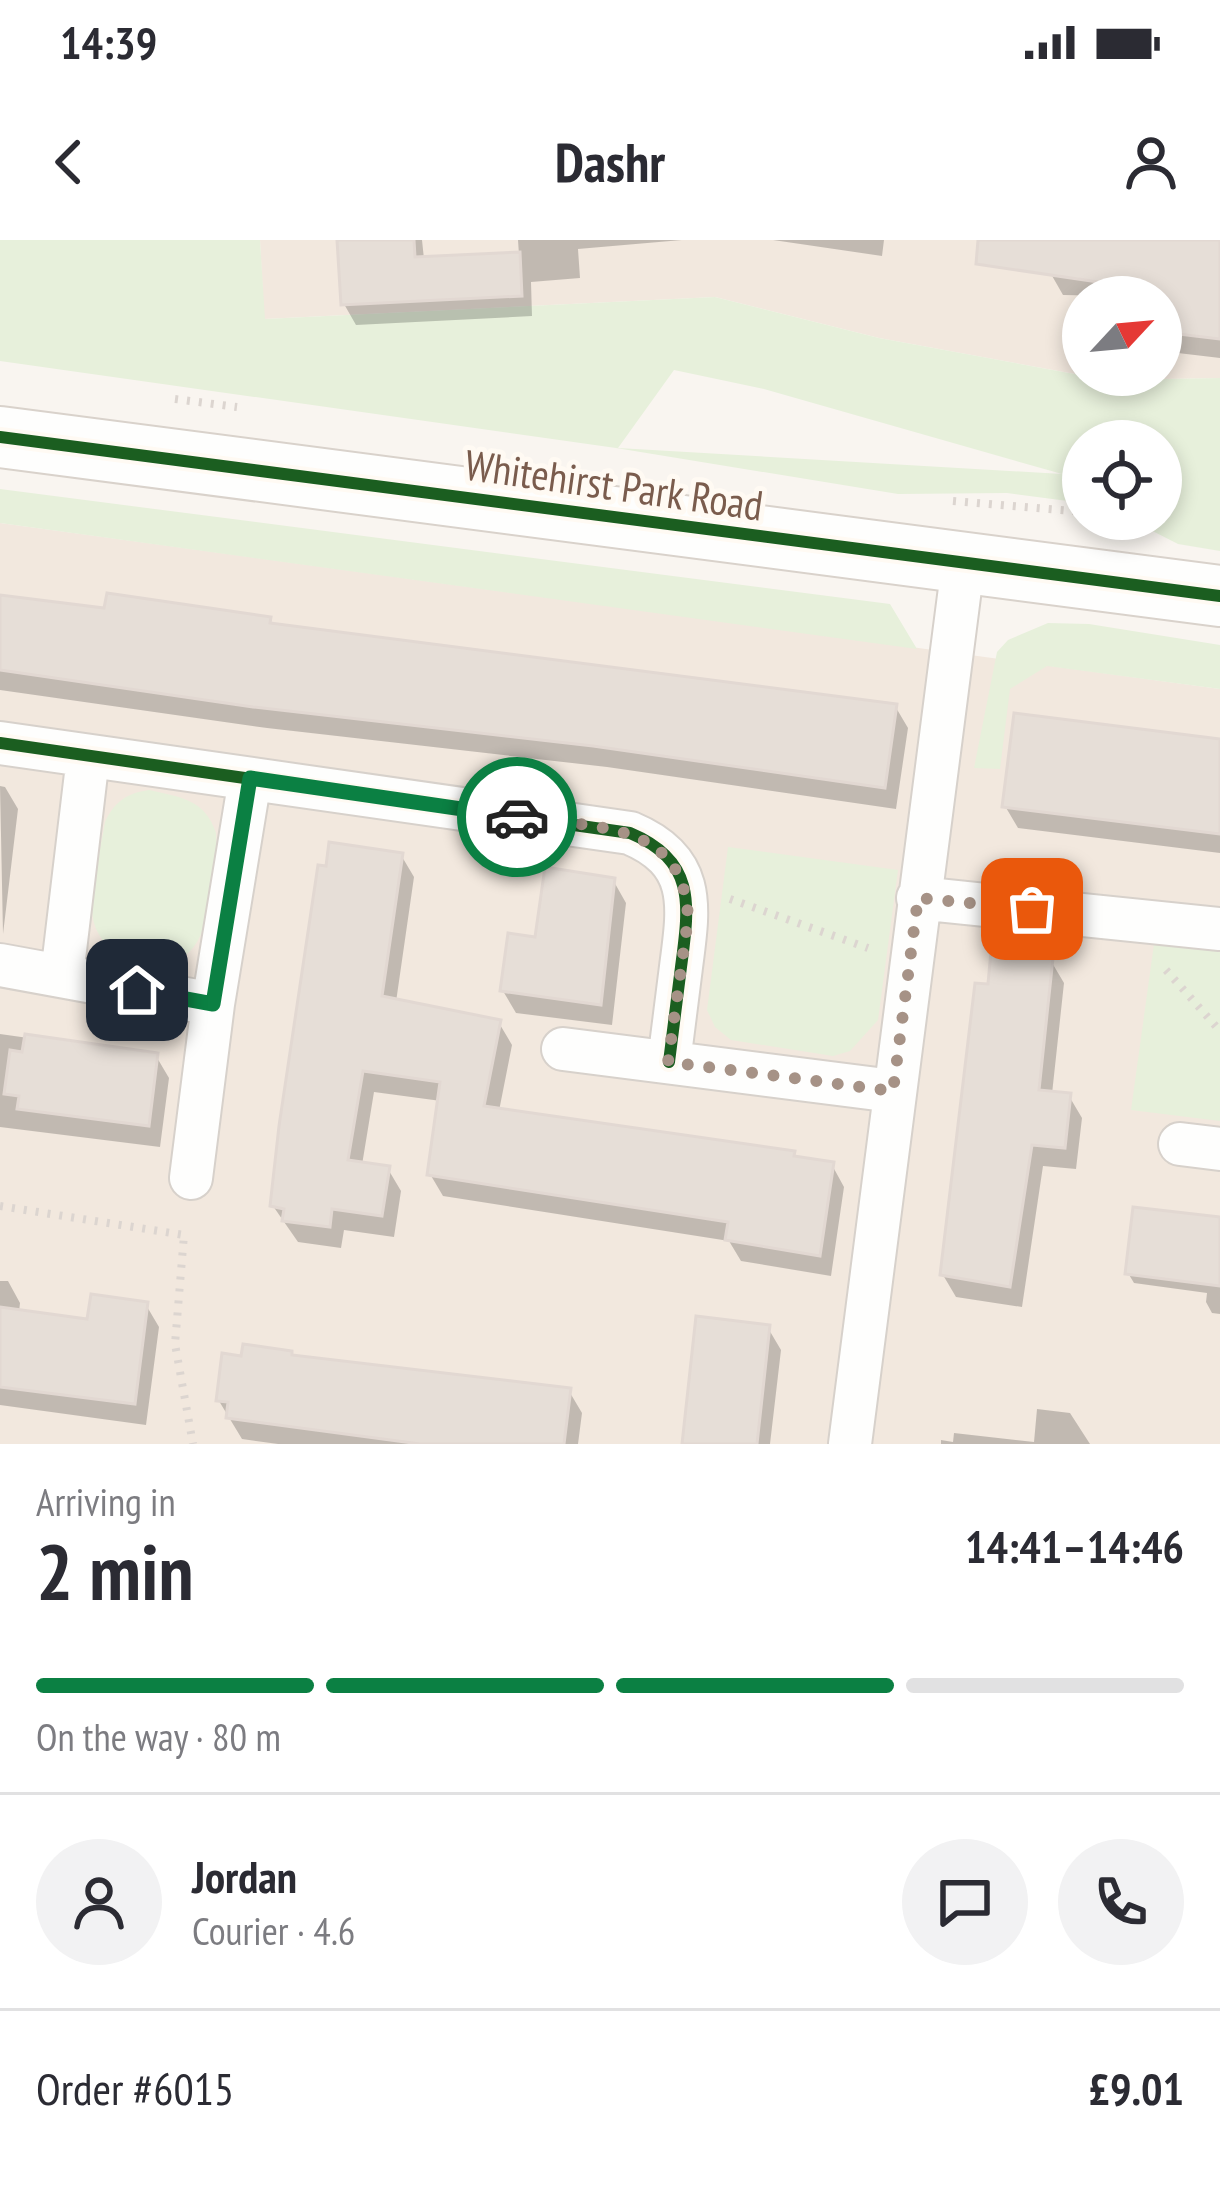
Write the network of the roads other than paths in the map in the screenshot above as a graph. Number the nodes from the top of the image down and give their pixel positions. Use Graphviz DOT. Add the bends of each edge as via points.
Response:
graph roads {
  1 [pos="0,437"];
  2 [pos="963,566"];
  3 [pos="1220,596"];
  4 [pos="0,743"];
  5 [pos="88,757"];
  6 [pos="250,778"];
  7 [pos="918,898"];
  8 [pos="1220,928"];
  9 [pos="0,965"];
  10 [pos="62,975"];
  11 [pos="213,1004"];
  12 [pos="563,1049"];
  13 [pos="668,1062"];
  14 [pos="893,1091"];
  15 [pos="191,1178"];
  16 [pos="850,1444"];
  1 -- 2 [label="street, Whitehirst Park Road"];
  2 -- 3 [label="street, Whitehirst Park Road"];
  2 -- 7 [label="street"];
  4 -- 5 [label="street"];
  5 -- 6 [label="street"];
  5 -- 10 [label="street"];
  6 -- 11 [label="street"];
  6 -- 13 [label="street" via="651,842 683,882 688,919"];
  7 -- 8 [label="street"];
  7 -- 14 [label="street"];
  9 -- 10 [label="street"];
  10 -- 11 [label="street"];
  11 -- 15 [label="street"];
  12 -- 13 [label="street"];
  13 -- 14 [label="street"];
  14 -- 16 [label="street"];
}
